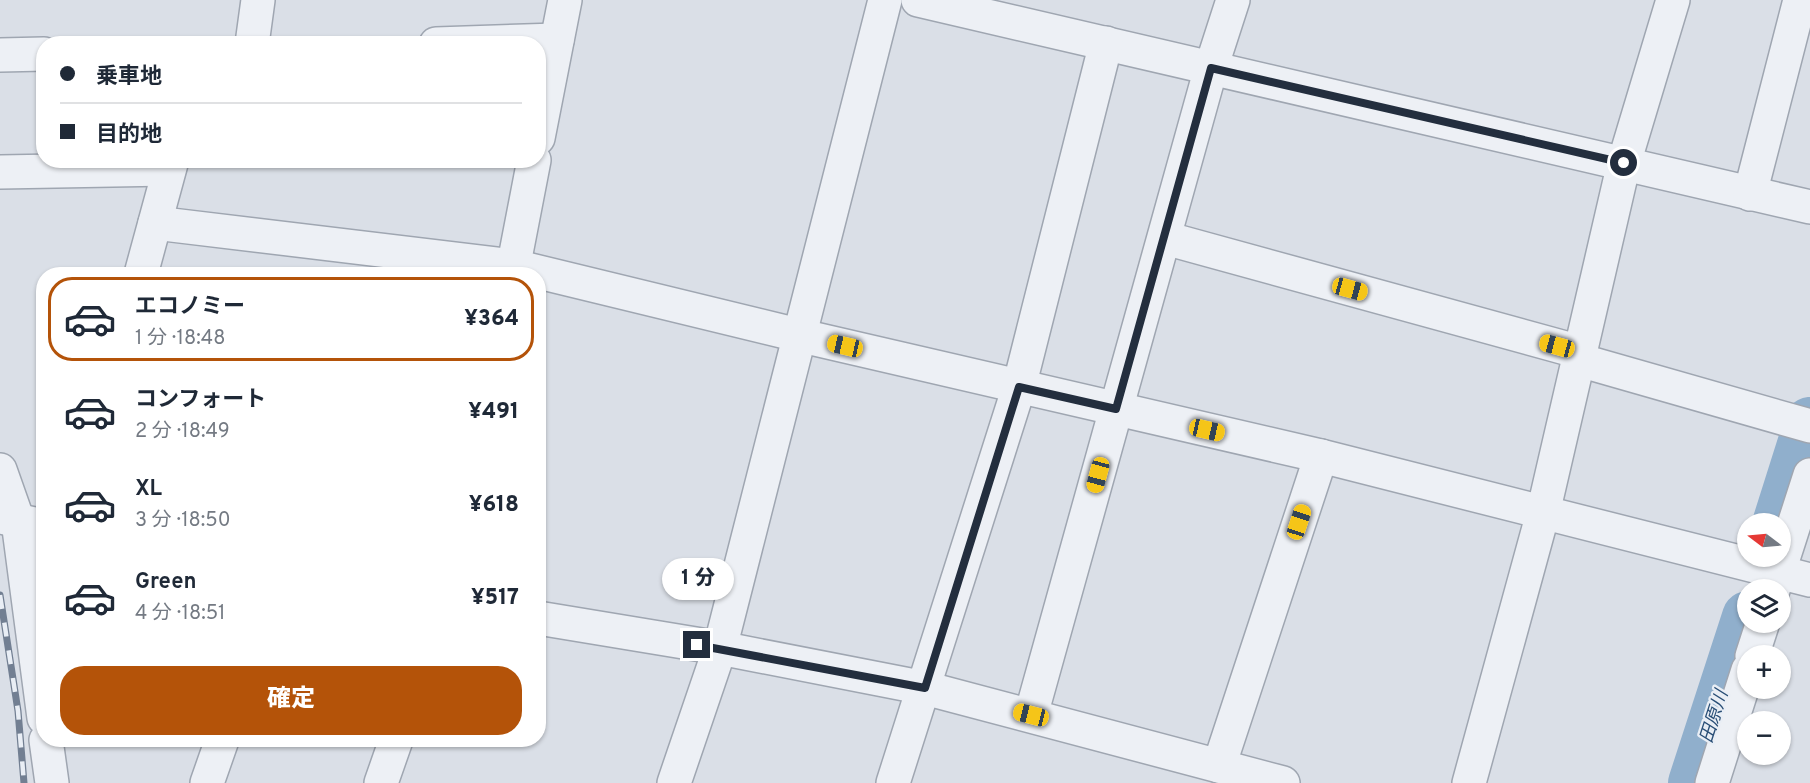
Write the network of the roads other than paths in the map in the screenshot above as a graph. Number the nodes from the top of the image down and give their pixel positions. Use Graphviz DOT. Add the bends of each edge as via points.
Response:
graph roads {
  1 [pos="258,0"];
  2 [pos="565,0"];
  3 [pos="885,0"];
  4 [pos="918,0"];
  5 [pos="1233,0"];
  6 [pos="1673,0"];
  7 [pos="1800,0"];
  8 [pos="253,36"];
  9 [pos="546,40"];
  10 [pos="557,40"];
  11 [pos="1106,43"];
  12 [pos="36,54"];
  13 [pos="0,55"];
  14 [pos="1211,68"];
  15 [pos="546,97"];
  16 [pos="1624,163"];
  17 [pos="97,168"];
  18 [pos="169,168"];
  19 [pos="532,168"];
  20 [pos="0,172"];
  21 [pos="1750,194"];
  22 [pos="1810,207"];
  23 [pos="155,223"];
  24 [pos="1165,238"];
  25 [pos="374,262"];
  26 [pos="143,267"];
  27 [pos="461,267"];
  28 [pos="514,267"];
  29 [pos="546,278"];
  30 [pos="802,336"];
  31 [pos="1579,356"];
  32 [pos="1019,387"];
  33 [pos="1116,409"];
  34 [pos="1810,426"];
  35 [pos="1321,456"];
  36 [pos="0,470"];
  37 [pos="1810,475"];
  38 [pos="1543,513"];
  39 [pos="20,521"];
  40 [pos="1769,579"];
  41 [pos="1777,579"];
  42 [pos="1810,580"];
  43 [pos="1791,581"];
  44 [pos="546,619"];
  45 [pos="720,648"];
  46 [pos="36,652"];
  47 [pos="925,688"];
  48 [pos="1739,699"];
  49 [pos="1031,715"];
  50 [pos="47,747"];
  51 [pos="220,747"];
  52 [pos="394,747"];
  53 [pos="1219,766"];
  54 [pos="52,783"];
  55 [pos="207,783"];
  56 [pos="381,783"];
  57 [pos="674,783"];
  58 [pos="893,783"];
  59 [pos="1283,783"];
  60 [pos="1469,783"];
  61 [pos="1712,783"];
  1 -- 8 [label="street"];
  2 -- 10 [label="street"];
  3 -- 30 [label="street"];
  4 -- 11 [label="street"];
  5 -- 14 [label="street"];
  6 -- 16 [label="street"];
  7 -- 21 [label="street"];
  9 -- 10 [label="street"];
  10 -- 15 [label="street"];
  11 -- 14 [label="street"];
  11 -- 32 [label="street"];
  12 -- 13 [label="street"];
  14 -- 16 [label="street"];
  14 -- 24 [label="street"];
  16 -- 21 [label="street"];
  16 -- 31 [label="street"];
  17 -- 20 [label="street"];
  18 -- 23 [label="street"];
  19 -- 28 [label="street"];
  21 -- 22 [label="street"];
  23 -- 25 [label="street"];
  23 -- 26 [label="street"];
  24 -- 31 [label="street"];
  24 -- 33 [label="street"];
  25 -- 27 [label="street"];
  29 -- 30 [label="street"];
  30 -- 32 [label="street"];
  30 -- 45 [label="street"];
  31 -- 34 [label="street"];
  31 -- 38 [label="street"];
  32 -- 33 [label="street"];
  32 -- 47 [label="street"];
  33 -- 35 [label="street"];
  33 -- 49 [label="street"];
  35 -- 38 [label="street"];
  35 -- 53 [label="street"];
  36 -- 39 [label="street"];
  37 -- 41 [label="street"];
  38 -- 40 [label="street"];
  38 -- 60 [label="street"];
  39 -- 46 [label="street"];
  42 -- 43 [label="street"];
  44 -- 45 [label="street"];
  45 -- 47 [label="street"];
  45 -- 57 [label="street"];
  47 -- 49 [label="street"];
  47 -- 58 [label="street"];
  48 -- 61 [label="street"];
  49 -- 53 [label="street"];
  50 -- 54 [label="street"];
  51 -- 55 [label="street"];
  52 -- 56 [label="street"];
  53 -- 59 [label="street"];
}
